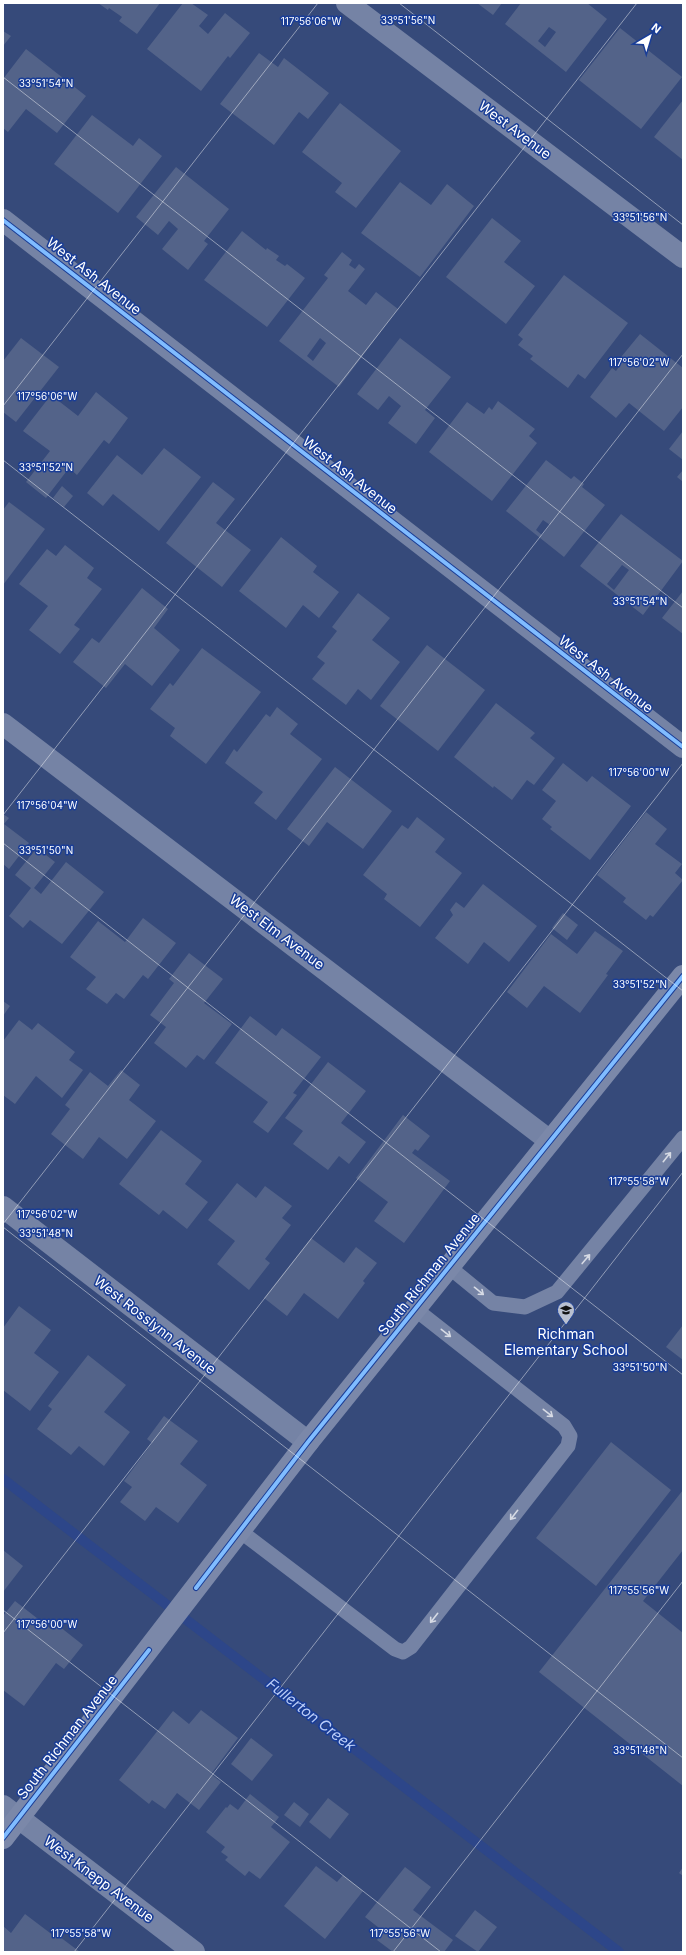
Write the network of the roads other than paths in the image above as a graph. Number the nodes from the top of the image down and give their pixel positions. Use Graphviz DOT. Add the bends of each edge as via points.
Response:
graph roads {
  1 [pos="347,3"];
  2 [pos="3,220"];
  3 [pos="683,257"];
  4 [pos="3,724"];
  5 [pos="683,747"];
  6 [pos="683,976"];
  7 [pos="683,1138"];
  8 [pos="550,1140"];
  9 [pos="3,1207"];
  10 [pos="449,1267"];
  11 [pos="415,1309"];
  12 [pos="308,1442"];
  13 [pos="240,1531"];
  14 [pos="11,1812"];
  15 [pos="3,1838"];
  16 [pos="194,1952"];
  1 -- 3 [label="street, West Avenue"];
  2 -- 5 [label="street, West Ash Avenue"];
  4 -- 8 [label="street, West Elm Avenue"];
  6 -- 8 [label="street, South Richman Avenue"];
  10 -- 7 [label="lane, one-way" via="493,1303 525,1307 557,1292"];
  8 -- 10 [label="street, South Richman Avenue"];
  9 -- 12 [label="street, West Rosslynn Avenue"];
  10 -- 11 [label="street, South Richman Avenue"];
  11 -- 12 [label="street, South Richman Avenue"];
  11 -- 13 [label="lane, one-way" via="564,1426 570,1436 568,1446 411,1647 403,1652 395,1649"];
  12 -- 13 [label="street, South Richman Avenue"];
  13 -- 14 [label="street, South Richman Avenue" via="149,1650"];
  14 -- 15 [label="street, South Richman Avenue"];
  14 -- 16 [label="street, West Knepp Avenue"];
}
